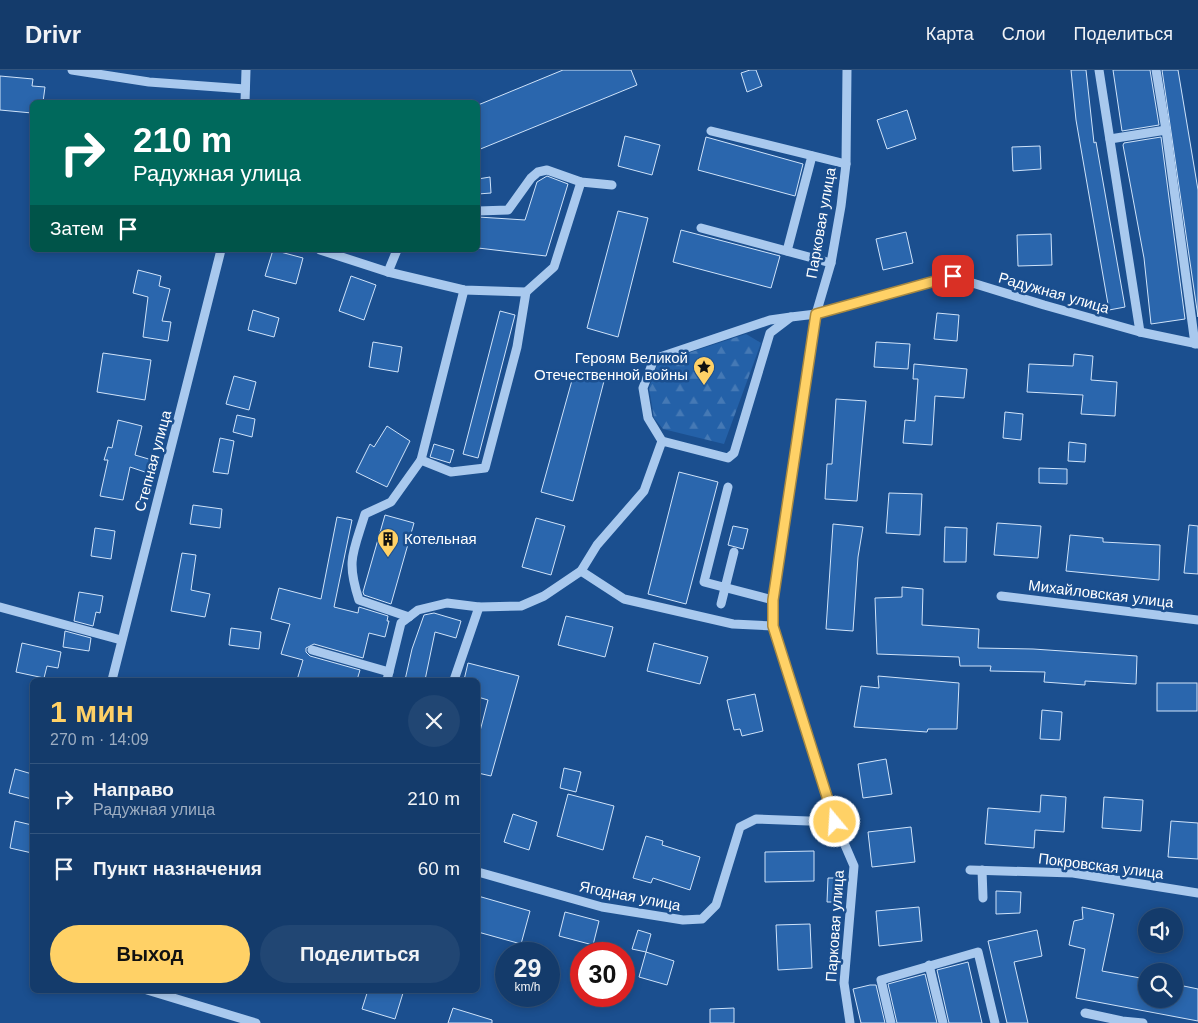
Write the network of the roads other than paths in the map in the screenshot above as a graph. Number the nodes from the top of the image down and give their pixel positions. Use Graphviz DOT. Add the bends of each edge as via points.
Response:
graph roads {
  1 [pos="72,70"];
  2 [pos="246,70"];
  3 [pos="847,70"];
  4 [pos="1099,70"];
  5 [pos="1156,70"];
  6 [pos="245,89"];
  7 [pos="244,100"];
  8 [pos="1166,130"];
  9 [pos="711,132"];
  10 [pos="1110,139"];
  11 [pos="812,156"];
  12 [pos="846,164"];
  13 [pos="581,182"];
  14 [pos="612,185"];
  15 [pos="480,211"];
  16 [pos="701,228"];
  17 [pos="787,251"];
  18 [pos="221,252"];
  19 [pos="326,252"];
  20 [pos="396,252"];
  21 [pos="831,262"];
  22 [pos="388,272"];
  23 [pos="464,290"];
  24 [pos="526,292"];
  25 [pos="816,314"];
  26 [pos="792,317"];
  27 [pos="1140,332"];
  28 [pos="1197,344"];
  29 [pos="662,441"];
  30 [pos="421,460"];
  31 [pos="728,487"];
  32 [pos="734,552"];
  33 [pos="581,571"];
  34 [pos="725,587"];
  35 [pos="1001,596"];
  36 [pos="773,600"];
  37 [pos="721,604"];
  38 [pos="0,607"];
  39 [pos="479,607"];
  40 [pos="409,617"];
  41 [pos="1198,620"];
  42 [pos="773,626"];
  43 [pos="121,640"];
  44 [pos="312,650"];
  45 [pos="388,676"];
  46 [pos="112,678"];
  47 [pos="455,678"];
  48 [pos="835,822"];
  49 [pos="970,870"];
  50 [pos="982,870"];
  51 [pos="480,873"];
  52 [pos="1198,893"];
  53 [pos="984,898"];
  54 [pos="929,965"];
  55 [pos="157,993"];
  56 [pos="1086,1013"];
  57 [pos="1122,1022"];
  58 [pos="256,1023"];
  59 [pos="850,1023"];
  60 [pos="890,1023"];
  61 [pos="943,1023"];
  62 [pos="996,1023"];
  63 [pos="1143,1023"];
  1 -- 6 [label="street" via="149,82"];
  2 -- 6 [label="street"];
  3 -- 12 [label="street, Парковая улица"];
  4 -- 10 [label="street"];
  5 -- 8 [label="street"];
  6 -- 7 [label="street"];
  8 -- 10 [label="street"];
  8 -- 28 [label="street"];
  9 -- 11 [label="street"];
  10 -- 27 [label="street"];
  11 -- 12 [label="street"];
  11 -- 17 [label="street"];
  12 -- 21 [label="street, Парковая улица"];
  13 -- 14 [label="street"];
  13 -- 15 [label="street" via="548,170 538,172 530,178 508,210"];
  13 -- 24 [label="street" via="554,267"];
  16 -- 17 [label="street"];
  17 -- 21 [label="street"];
  18 -- 43 [label="street, Степная улица"];
  19 -- 22 [label="street"];
  20 -- 22 [label="street"];
  21 -- 25 [label="street, Парковая улица"];
  22 -- 23 [label="street"];
  23 -- 24 [label="street"];
  23 -- 30 [label="street"];
  24 -- 30 [label="street" via="517,347 485,468 451,472"];
  25 -- 26 [label="street, Радужная улица"];
  25 -- 27 [label="street, Радужная улица" via="953,276"];
  25 -- 36 [label="street, Парковая улица"];
  26 -- 29 [label="street" via="770,333 734,453 728,458"];
  26 -- 29 [label="street, Радужная улица" via="770,320 654,359 643,388 648,418"];
  27 -- 28 [label="street, Радужная улица"];
  29 -- 33 [label="street" via="644,491 597,545"];
  30 -- 40 [label="street" via="391,502 365,514 351,561 359,600"];
  31 -- 34 [label="street" via="704,582"];
  32 -- 34 [label="street"];
  33 -- 39 [label="street" via="544,596 521,606"];
  33 -- 42 [label="street" via="624,599 733,624"];
  34 -- 36 [label="street"];
  34 -- 37 [label="street"];
  35 -- 41 [label="street, Михайловская улица"];
  36 -- 42 [label="street, Парковая улица"];
  38 -- 43 [label="street"];
  39 -- 40 [label="street" via="448,603 418,610"];
  39 -- 47 [label="street"];
  40 -- 45 [label="street" via="401,623"];
  42 -- 48 [label="street, Парковая улица"];
  43 -- 46 [label="street, Степная улица"];
  44 -- 45 [label="street"];
  48 -- 51 [label="street, Ягодная улица" via="756,819 740,826 716,905 702,919 683,920 602,907"];
  48 -- 59 [label="street, Парковая улица" via="854,866 844,983"];
  49 -- 50 [label="street, Покровская улица"];
  50 -- 52 [label="street, Покровская улица" via="1073,873"];
  50 -- 53 [label="street"];
  54 -- 60 [label="street" via="881,980"];
  54 -- 61 [label="street"];
  54 -- 62 [label="street" via="978,952"];
  55 -- 58 [label="street"];
  56 -- 57 [label="street"];
  57 -- 63 [label="street"];
}
